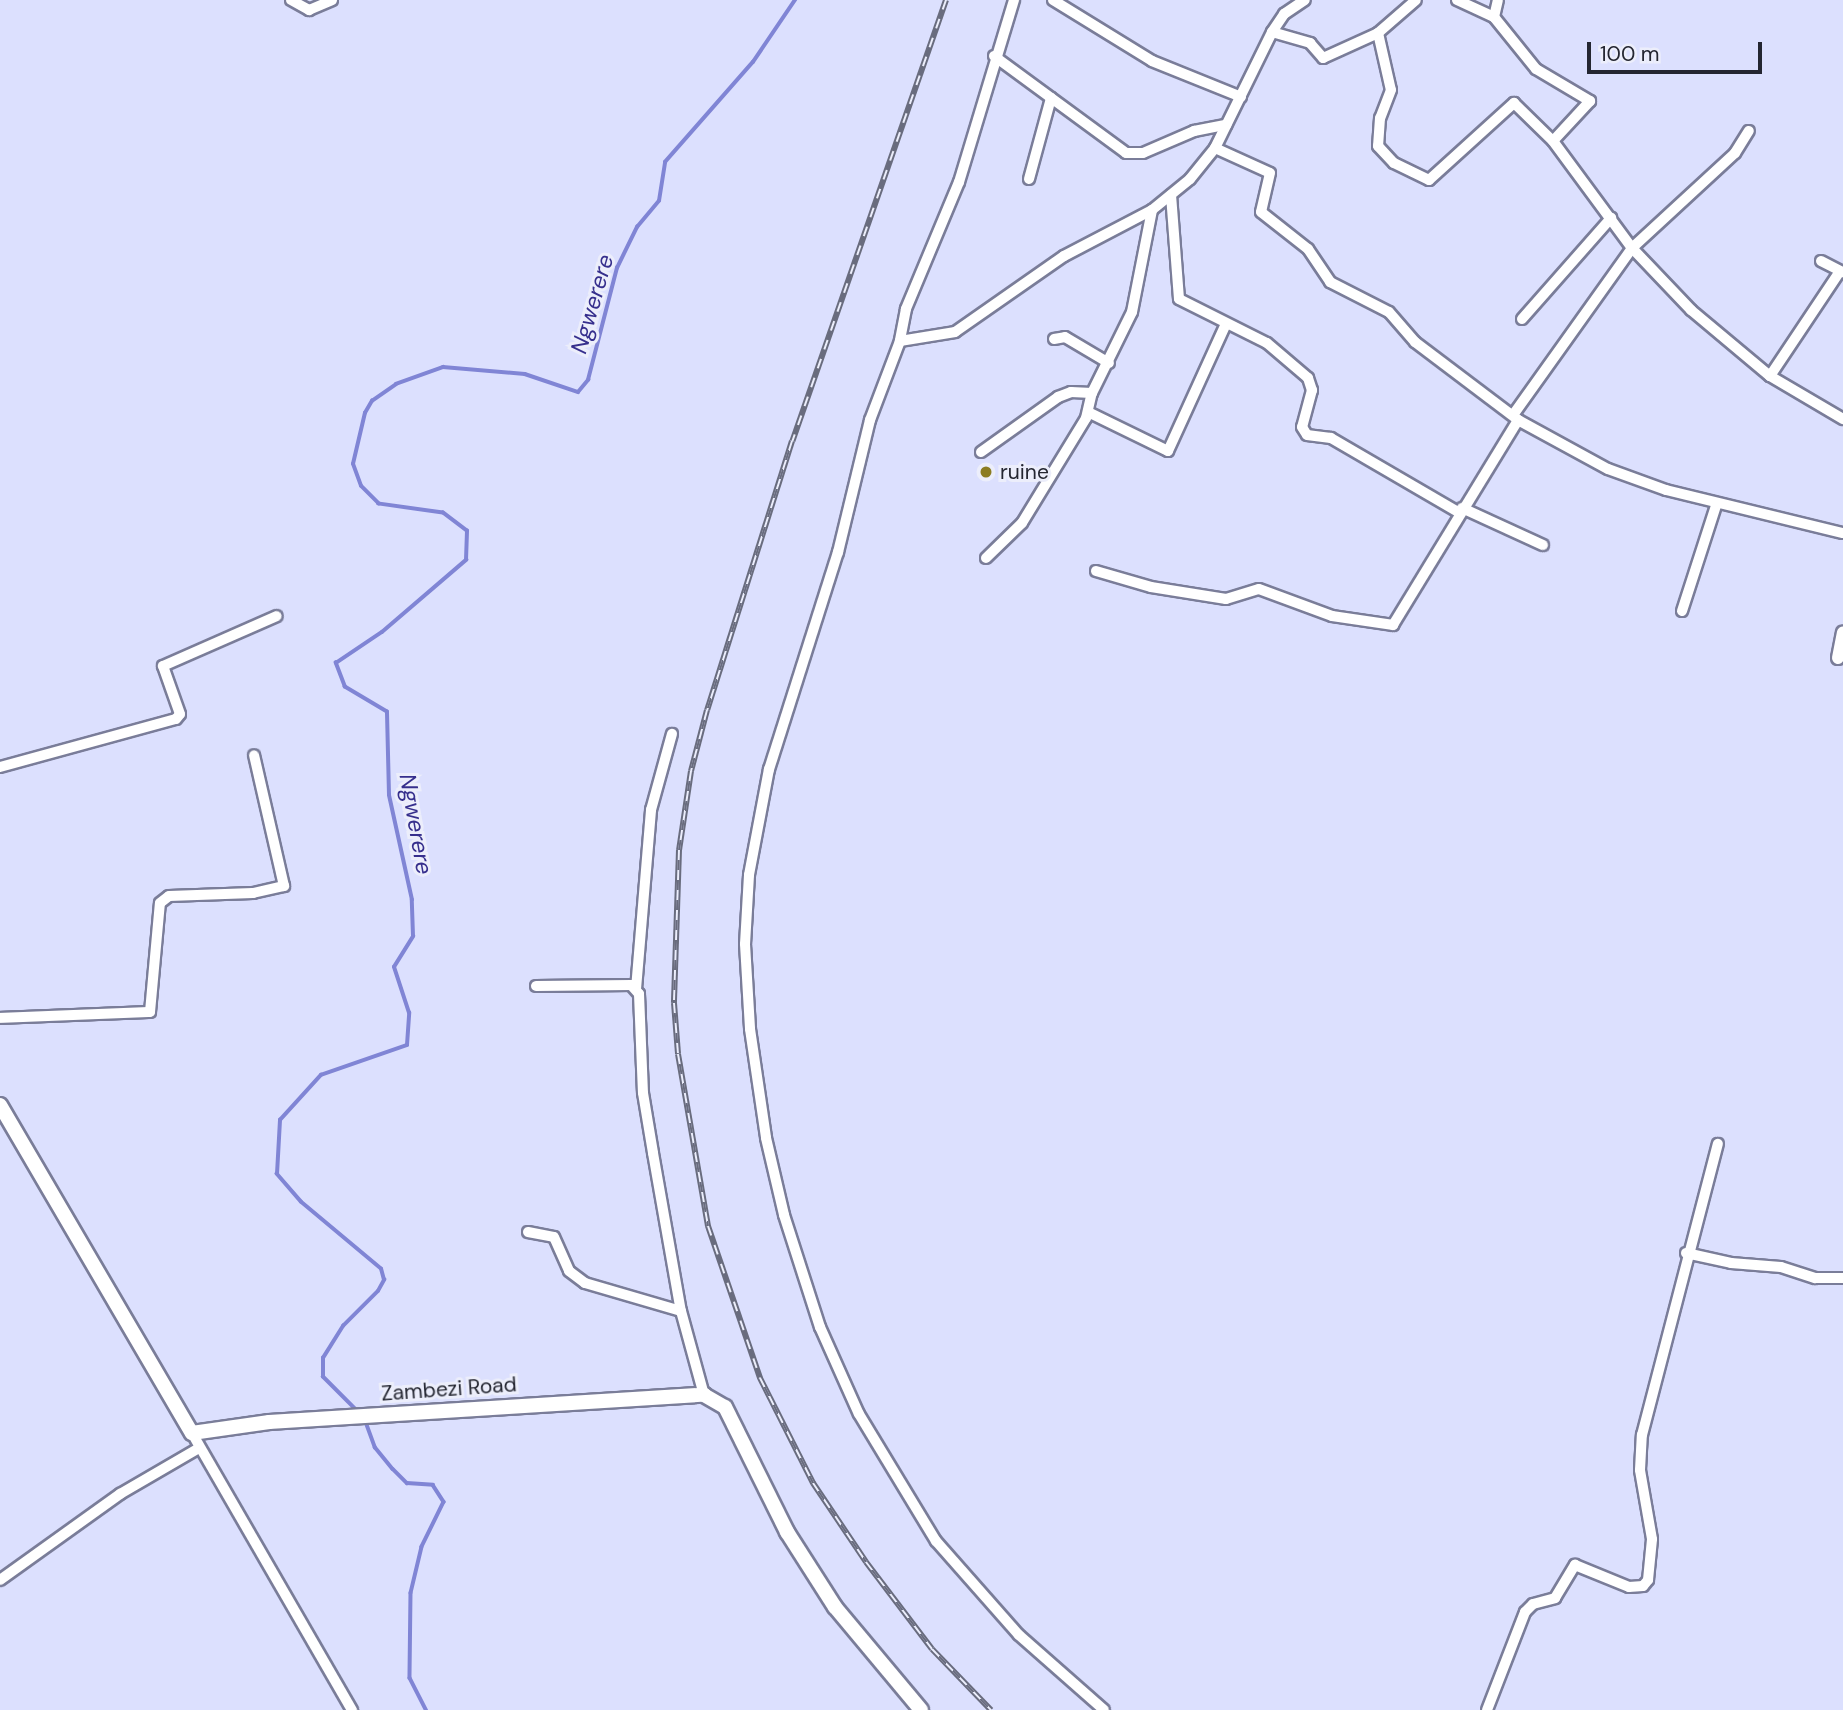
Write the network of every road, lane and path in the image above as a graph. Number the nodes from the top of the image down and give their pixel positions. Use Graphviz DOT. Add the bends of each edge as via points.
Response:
graph roads {
  1 [pos="291,0"];
  2 [pos="332,0"];
  3 [pos="1014,0"];
  4 [pos="1053,0"];
  5 [pos="1305,0"];
  6 [pos="1416,0"];
  7 [pos="1457,0"];
  8 [pos="1498,0"];
  9 [pos="1494,17"];
  10 [pos="1272,32"];
  11 [pos="1378,33"];
  12 [pos="994,56"];
  13 [pos="1241,97"];
  14 [pos="1051,98"];
  15 [pos="1226,125"];
  16 [pos="1749,131"];
  17 [pos="1553,141"];
  18 [pos="1215,148"];
  19 [pos="1030,179"];
  20 [pos="1171,195"];
  21 [pos="1152,210"];
  22 [pos="1611,218"];
  23 [pos="1632,248"];
  24 [pos="1821,261"];
  25 [pos="1842,271"];
  26 [pos="1521,319"];
  27 [pos="1225,326"];
  28 [pos="1054,340"];
  29 [pos="900,341"];
  30 [pos="1109,363"];
  31 [pos="1770,376"];
  32 [pos="1092,393"];
  33 [pos="1088,412"];
  34 [pos="1515,417"];
  35 [pos="1843,419"];
  36 [pos="981,452"];
  37 [pos="1716,506"];
  38 [pos="1460,510"];
  39 [pos="1843,533"];
  40 [pos="1543,545"];
  41 [pos="986,558"];
  42 [pos="1096,571"];
  43 [pos="1682,611"];
  44 [pos="277,616"];
  45 [pos="1843,632"];
  46 [pos="1840,659"];
  47 [pos="672,734"];
  48 [pos="254,755"];
  49 [pos="0,768"];
  50 [pos="536,986"];
  51 [pos="636,989"];
  52 [pos="0,1018"];
  53 [pos="0,1105"];
  54 [pos="1718,1144"];
  55 [pos="528,1232"];
  56 [pos="1686,1253"];
  57 [pos="1843,1278"];
  58 [pos="681,1311"];
  59 [pos="704,1395"];
  60 [pos="192,1433"];
  61 [pos="199,1448"];
  62 [pos="0,1580"];
  63 [pos="352,1710"];
  64 [pos="921,1710"];
  65 [pos="1104,1710"];
  66 [pos="1488,1710"];
  1 -- 2 [label="street" via="309,10"];
  3 -- 12 [label="street"];
  4 -- 13 [label="street" via="1152,61"];
  5 -- 10 [label="street" via="1284,14"];
  6 -- 11 [label="street"];
  7 -- 9 [label="street"];
  8 -- 9 [label="street"];
  9 -- 17 [label="street" via="1536,69 1590,101"];
  10 -- 11 [label="street" via="1310,43 1324,58"];
  10 -- 13 [label="street"];
  11 -- 17 [label="street" via="1391,90 1380,118 1378,146 1394,163 1429,180 1514,103"];
  12 -- 14 [label="street"];
  12 -- 29 [label="street" via="959,182 906,309"];
  13 -- 15 [label="street"];
  14 -- 15 [label="street" via="1132,155 1194,131"];
  14 -- 19 [label="street"];
  15 -- 18 [label="street"];
  16 -- 23 [label="street" via="1735,153"];
  17 -- 22 [label="street"];
  18 -- 20 [label="street" via="1203,166"];
  18 -- 34 [label="street" via="1270,173 1261,212 1308,249 1330,282 1390,312 1415,342"];
  20 -- 21 [label="street"];
  20 -- 27 [label="street" via="1179,256 1176,294"];
  21 -- 29 [label="street" via="1064,256 955,332"];
  21 -- 30 [label="street" via="1137,295"];
  22 -- 23 [label="street"];
  22 -- 26 [label="street"];
  23 -- 31 [label="street" via="1691,310"];
  23 -- 34 [label="street"];
  24 -- 25 [label="street"];
  25 -- 31 [label="street"];
  27 -- 33 [label="street" via="1168,451"];
  27 -- 38 [label="street" via="1267,343 1313,383 1301,427 1307,435 1331,438"];
  28 -- 30 [label="street" via="1065,337"];
  29 -- 65 [label="street" via="870,420 838,552 759,809 749,875 746,944 754,1064 784,1215 820,1327 859,1414 905,1497 960,1569 1019,1635"];
  30 -- 32 [label="street"];
  31 -- 35 [label="street"];
  32 -- 33 [label="street"];
  32 -- 36 [label="street" via="1071,391 1058,397"];
  33 -- 41 [label="street" via="1022,523"];
  34 -- 37 [label="street" via="1608,469"];
  34 -- 38 [label="street"];
  37 -- 39 [label="street"];
  37 -- 43 [label="street"];
  38 -- 40 [label="street"];
  38 -- 42 [label="street" via="1393,625 1332,616 1259,589 1226,599 1151,587"];
  44 -- 49 [label="street" via="163,666 180,714 176,719"];
  45 -- 46 [label="street"];
  47 -- 51 [label="street" via="651,810"];
  48 -- 52 [label="street" via="284,886 253,893 169,897 160,903 149,1012"];
  50 -- 51 [label="street" via="569,982"];
  51 -- 58 [label="street" via="643,1093"];
  53 -- 60 [label="main road"];
  54 -- 56 [label="street"];
  55 -- 58 [label="street" via="554,1237 569,1271 585,1283"];
  56 -- 57 [label="street" via="1731,1264 1781,1266 1815,1278"];
  56 -- 66 [label="street" via="1642,1435 1640,1470 1651,1539 1648,1580 1643,1586 1629,1587 1575,1565 1555,1598 1533,1604 1525,1612"];
  58 -- 59 [label="street"];
  59 -- 60 [label="main road, Zambezi Road" via="349,1417"];
  59 -- 64 [label="main road" via="725,1407 787,1532 828,1598"];
  60 -- 61 [label="street"];
  61 -- 62 [label="street" via="120,1494"];
  61 -- 63 [label="street"];
}
